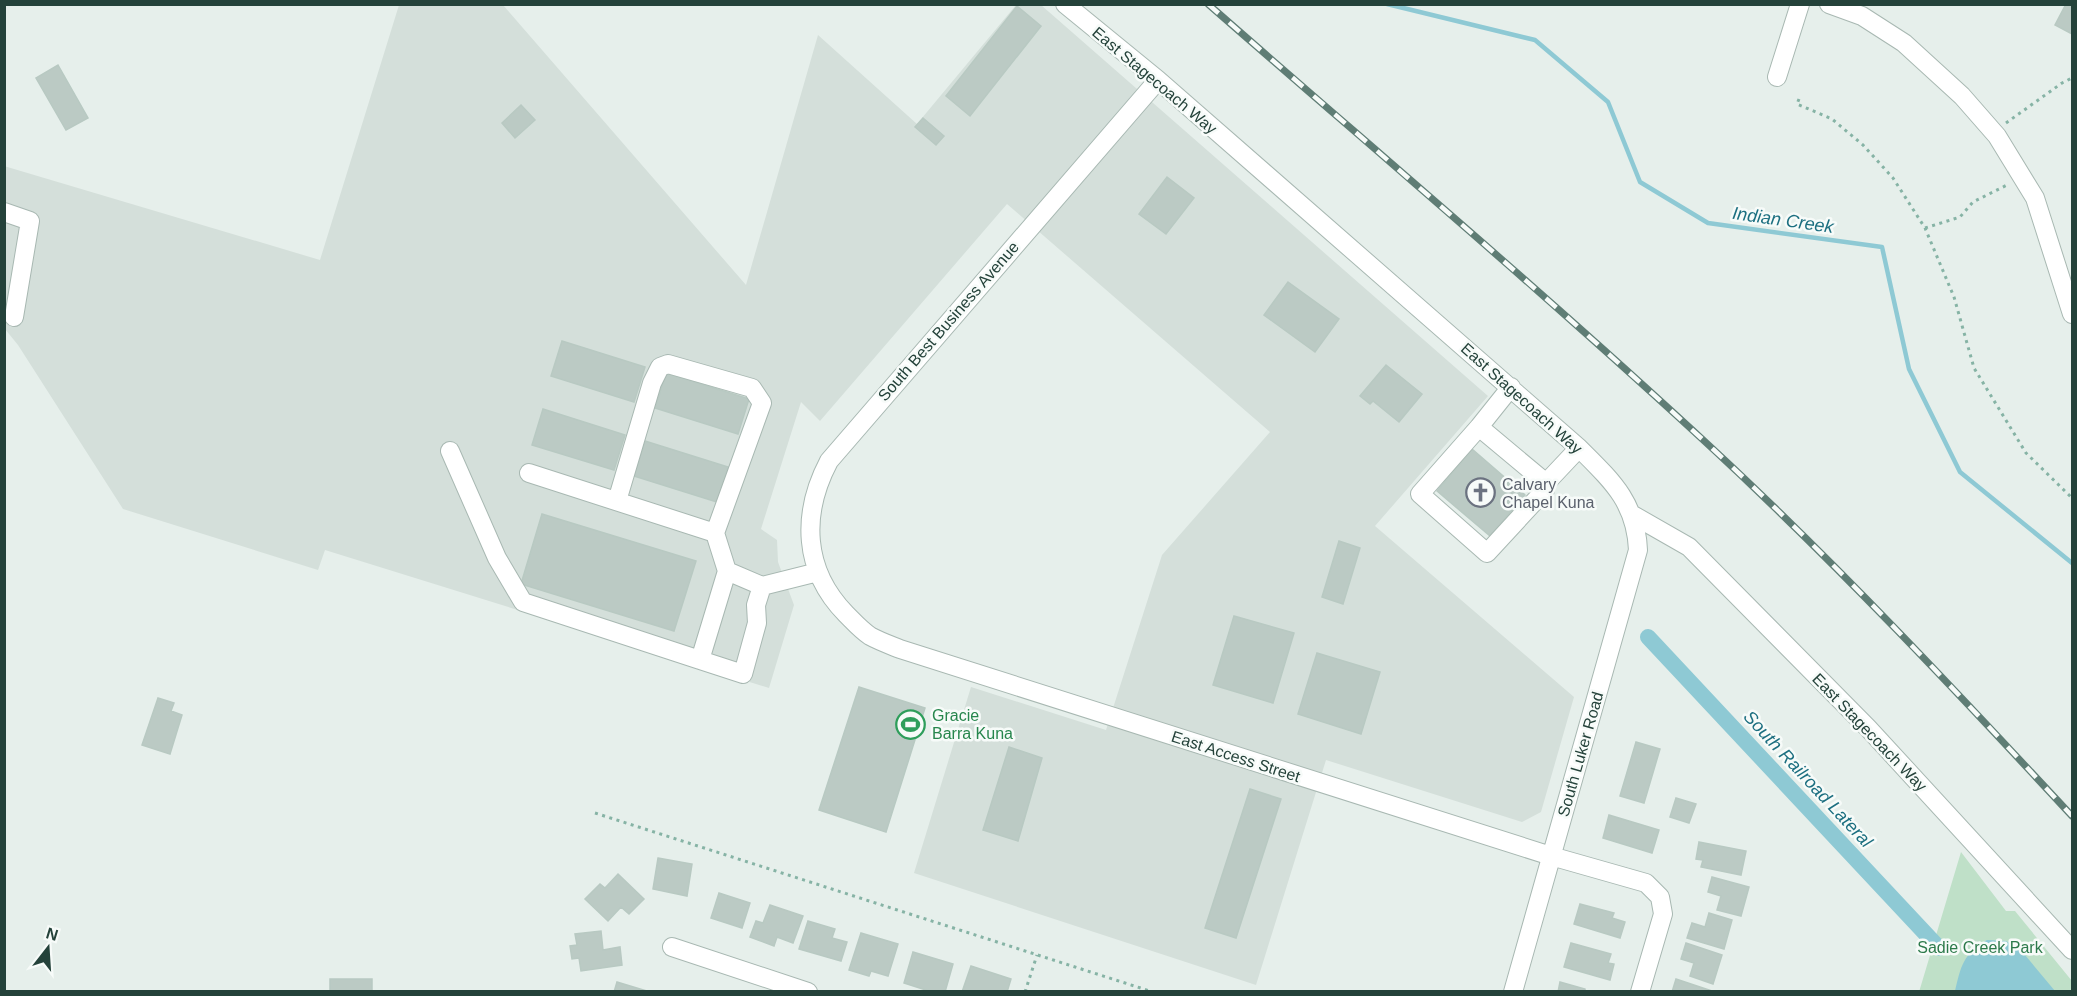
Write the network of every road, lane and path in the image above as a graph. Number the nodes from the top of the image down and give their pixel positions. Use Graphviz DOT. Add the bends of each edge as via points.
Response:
graph roads {
  1 [pos="1065,4"];
  2 [pos="1800,4"];
  3 [pos="1829,4"];
  4 [pos="1777,77"];
  5 [pos="2073,78"];
  6 [pos="1158,80"];
  7 [pos="1799,99"];
  8 [pos="2006,123"];
  9 [pos="2010,183"];
  10 [pos="4,212"];
  11 [pos="1925,228"];
  12 [pos="2065,268"];
  13 [pos="2073,314"];
  14 [pos="14,317"];
  15 [pos="1511,387"];
  16 [pos="1479,427"];
  17 [pos="1579,448"];
  18 [pos="450,451"];
  19 [pos="529,473"];
  20 [pos="1546,483"];
  21 [pos="2073,498"];
  22 [pos="617,501"];
  23 [pos="1633,515"];
  24 [pos="715,533"];
  25 [pos="727,571"];
  26 [pos="818,572"];
  27 [pos="762,586"];
  28 [pos="827,590"];
  29 [pos="700,660"];
  30 [pos="595,813"];
  31 [pos="1551,856"];
  32 [pos="672,947"];
  33 [pos="2073,950"];
  34 [pos="1037,955"];
  35 [pos="808,992"];
  36 [pos="1025,992"];
  37 [pos="1153,992"];
  38 [pos="1513,992"];
  39 [pos="1640,992"];
  1 -- 6 [label="street, East Stagecoach Way"];
  2 -- 4 [label="street"];
  3 -- 12 [label="street" via="1862,16 1904,43 1962,96 1997,136 2035,198"];
  5 -- 8 [label="path"];
  6 -- 15 [label="street, East Stagecoach Way"];
  6 -- 26 [label="street, South Best Business Avenue" via="829,461 813,496 810,515"];
  7 -- 11 [label="path" via="1797,104 1832,119 1863,144 1893,178"];
  9 -- 11 [label="path" via="1973,202 1960,217"];
  10 -- 14 [label="street" via="30,221"];
  11 -- 21 [label="path" via="1954,297 1974,368 2026,453"];
  12 -- 13 [label="street"];
  15 -- 16 [label="street"];
  15 -- 17 [label="street, East Stagecoach Way"];
  16 -- 20 [label="street"];
  16 -- 20 [label="street" via="1420,494 1487,552 1545,490"];
  17 -- 20 [label="street"];
  17 -- 23 [label="street, East Stagecoach Way" via="1611,480"];
  18 -- 29 [label="street" via="497,558 523,602"];
  19 -- 22 [label="street"];
  22 -- 24 [label="street"];
  22 -- 24 [label="street" via="660,367 668,364 752,388 762,403"];
  23 -- 31 [label="street, South Luker Road" via="1638,550"];
  23 -- 33 [label="street, East Stagecoach Way" via="1689,547 1868,728"];
  24 -- 25 [label="street"];
  25 -- 27 [label="street"];
  25 -- 29 [label="street"];
  26 -- 27 [label="street"];
  26 -- 28 [label="street, South Best Business Avenue"];
  27 -- 29 [label="street" via="743,674"];
  28 -- 31 [label="street, East Access Street" via="870,636 900,649"];
  30 -- 34 [label="path"];
  31 -- 38 [label="street, South Luker Road"];
  31 -- 39 [label="street, East Access Street" via="1646,884 1660,897 1663,914"];
  32 -- 35 [label="street"];
  34 -- 36 [label="path"];
  34 -- 37 [label="path"];
}
